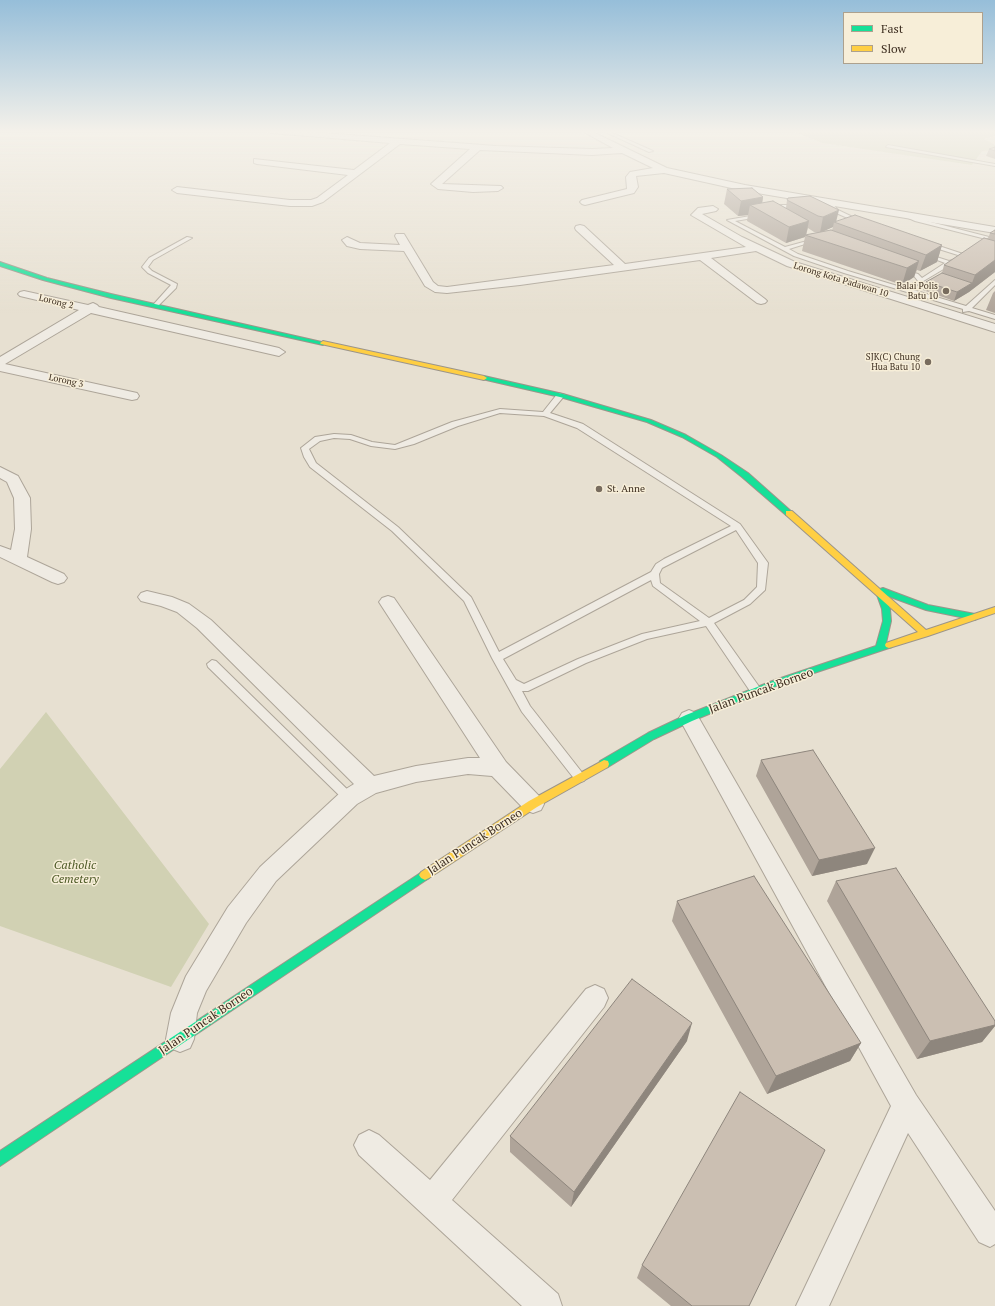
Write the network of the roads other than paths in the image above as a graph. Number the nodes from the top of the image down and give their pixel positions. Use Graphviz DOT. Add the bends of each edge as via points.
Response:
graph roads {
  1 [pos="194,192"];
  2 [pos="331,192"];
  3 [pos="626,192"];
  4 [pos="763,192"];
  5 [pos="585,202"];
  6 [pos="826,206"];
  7 [pos="804,207"];
  8 [pos="713,209"];
  9 [pos="836,210"];
  10 [pos="769,214"];
  11 [pos="906,215"];
  12 [pos="776,218"];
  13 [pos="856,220"];
  14 [pos="863,222"];
  15 [pos="580,228"];
  16 [pos="850,228"];
  17 [pos="995,230"];
  18 [pos="400,236"];
  19 [pos="810,236"];
  20 [pos="986,237"];
  21 [pos="189,238"];
  22 [pos="817,239"];
  23 [pos="824,239"];
  24 [pos="347,240"];
  25 [pos="920,241"];
  26 [pos="981,241"];
  27 [pos="406,248"];
  28 [pos="758,248"];
  29 [pos="783,249"];
  30 [pos="968,251"];
  31 [pos="922,253"];
  32 [pos="962,255"];
  33 [pos="702,256"];
  34 [pos="950,263"];
  35 [pos="0,264"];
  36 [pos="622,267"];
  37 [pos="895,267"];
  38 [pos="922,281"];
  39 [pos="995,282"];
  40 [pos="904,290"];
  41 [pos="24,294"];
  42 [pos="111,296"];
  43 [pos="761,301"];
  44 [pos="155,306"];
  45 [pos="968,309"];
  46 [pos="88,310"];
  47 [pos="958,316"];
  48 [pos="995,317"];
  49 [pos="995,328"];
  50 [pos="279,352"];
  51 [pos="0,362"];
  52 [pos="0,367"];
  53 [pos="562,395"];
  54 [pos="132,396"];
  55 [pos="546,414"];
  56 [pos="0,472"];
  57 [pos="737,526"];
  58 [pos="0,551"];
  59 [pos="18,559"];
  60 [pos="654,574"];
  61 [pos="58,578"];
  62 [pos="870,586"];
  63 [pos="881,595"];
  64 [pos="147,597"];
  65 [pos="388,602"];
  66 [pos="995,610"];
  67 [pos="976,618"];
  68 [pos="708,622"];
  69 [pos="925,634"];
  70 [pos="880,649"];
  71 [pos="497,658"];
  72 [pos="212,664"];
  73 [pos="512,683"];
  74 [pos="756,691"];
  75 [pos="688,718"];
  76 [pos="498,768"];
  77 [pos="580,778"];
  78 [pos="370,786"];
  79 [pos="349,798"];
  80 [pos="534,804"];
  81 [pos="595,998"];
  82 [pos="180,1039"];
  83 [pos="906,1105"];
  84 [pos="369,1145"];
  85 [pos="0,1159"];
  86 [pos="432,1202"];
  87 [pos="990,1231"];
  88 [pos="546,1306"];
  89 [pos="812,1306"];
  1 -- 2 [label="street" via="290,203 312,203"];
  3 -- 5 [label="street"];
  4 -- 6 [label="street"];
  6 -- 9 [label="lane"];
  6 -- 9 [label="lane"];
  6 -- 11 [label="street"];
  7 -- 10 [label="lane" via="781,207"];
  8 -- 28 [label="street, Lorong Kota Padawan 10" via="701,210 696,215"];
  9 -- 13 [label="lane"];
  10 -- 12 [label="lane"];
  10 -- 29 [label="lane" via="730,220"];
  11 -- 17 [label="street"];
  11 -- 20 [label="lane"];
  13 -- 14 [label="lane"];
  13 -- 16 [label="lane" via="843,225"];
  15 -- 36 [label="street"];
  17 -- 20 [label="lane"];
  18 -- 27 [label="street"];
  19 -- 22 [label="lane"];
  20 -- 26 [label="lane"];
  21 -- 44 [label="lane" via="151,259 145,267 174,284"];
  22 -- 23 [label="lane"];
  22 -- 29 [label="lane"];
  24 -- 27 [label="street" via="360,246"];
  25 -- 32 [label="lane"];
  27 -- 36 [label="street" via="429,284 440,290 473,289"];
  28 -- 33 [label="street"];
  28 -- 47 [label="street, Lorong Kota Padawan 10" via="800,268"];
  29 -- 40 [label="lane"];
  30 -- 32 [label="lane"];
  31 -- 34 [label="lane"];
  32 -- 34 [label="lane"];
  33 -- 36 [label="street"];
  33 -- 43 [label="street"];
  34 -- 38 [label="lane"];
  35 -- 42 [label="street"];
  37 -- 38 [label="lane" via="909,272"];
  38 -- 40 [label="lane"];
  39 -- 45 [label="lane" via="987,294"];
  40 -- 45 [label="lane"];
  41 -- 46 [label="street, Lorong 2"];
  42 -- 44 [label="street"];
  42 -- 46 [label="street"];
  44 -- 53 [label="street"];
  45 -- 47 [label="lane"];
  45 -- 48 [label="lane"];
  46 -- 50 [label="street, Lorong 2"];
  46 -- 51 [label="street"];
  47 -- 49 [label="street, Lorong Kota Padawan 10"];
  52 -- 54 [label="street, Lorong 3"];
  53 -- 55 [label="lane"];
  53 -- 62 [label="street" via="649,421 684,436 718,456 745,475"];
  55 -- 57 [label="lane" via="580,426"];
  55 -- 71 [label="lane" via="500,411 455,424 395,447 370,444 351,437 334,436 318,439 305,448 313,464 395,528 468,599"];
  56 -- 59 [label="street" via="13,480 22,498 23,530"];
  57 -- 60 [label="lane" via="667,561 659,566"];
  57 -- 68 [label="lane" via="763,563 762,588 747,602"];
  58 -- 59 [label="street"];
  59 -- 61 [label="street"];
  60 -- 68 [label="lane" via="656,584"];
  60 -- 71 [label="lane"];
  62 -- 63 [label="street"];
  62 -- 67 [label="street" via="926,607"];
  63 -- 69 [label="street"];
  63 -- 70 [label="street" via="887,621"];
  64 -- 78 [label="street" via="183,608 204,624"];
  65 -- 76 [label="street"];
  66 -- 67 [label="street, Jalan Puncak Borneo"];
  67 -- 69 [label="street, Jalan Puncak Borneo"];
  68 -- 73 [label="lane" via="645,636 524,688"];
  68 -- 74 [label="lane"];
  69 -- 70 [label="street, Jalan Puncak Borneo"];
  70 -- 74 [label="street, Jalan Puncak Borneo"];
  71 -- 73 [label="lane"];
  72 -- 79 [label="lane"];
  73 -- 77 [label="lane" via="526,710"];
  74 -- 75 [label="street, Jalan Puncak Borneo"];
  75 -- 77 [label="street, Jalan Puncak Borneo" via="651,736"];
  75 -- 83 [label="street"];
  76 -- 78 [label="street" via="468,766 416,774"];
  76 -- 80 [label="street"];
  77 -- 80 [label="street, Jalan Puncak Borneo"];
  78 -- 79 [label="street"];
  79 -- 82 [label="street" via="268,874 237,915 195,984 184,1013"];
  80 -- 82 [label="street, Jalan Puncak Borneo"];
  81 -- 86 [label="street"];
  82 -- 85 [label="street, Jalan Puncak Borneo"];
  83 -- 87 [label="street"];
  83 -- 89 [label="street"];
  84 -- 86 [label="street"];
  86 -- 88 [label="street"];
}
